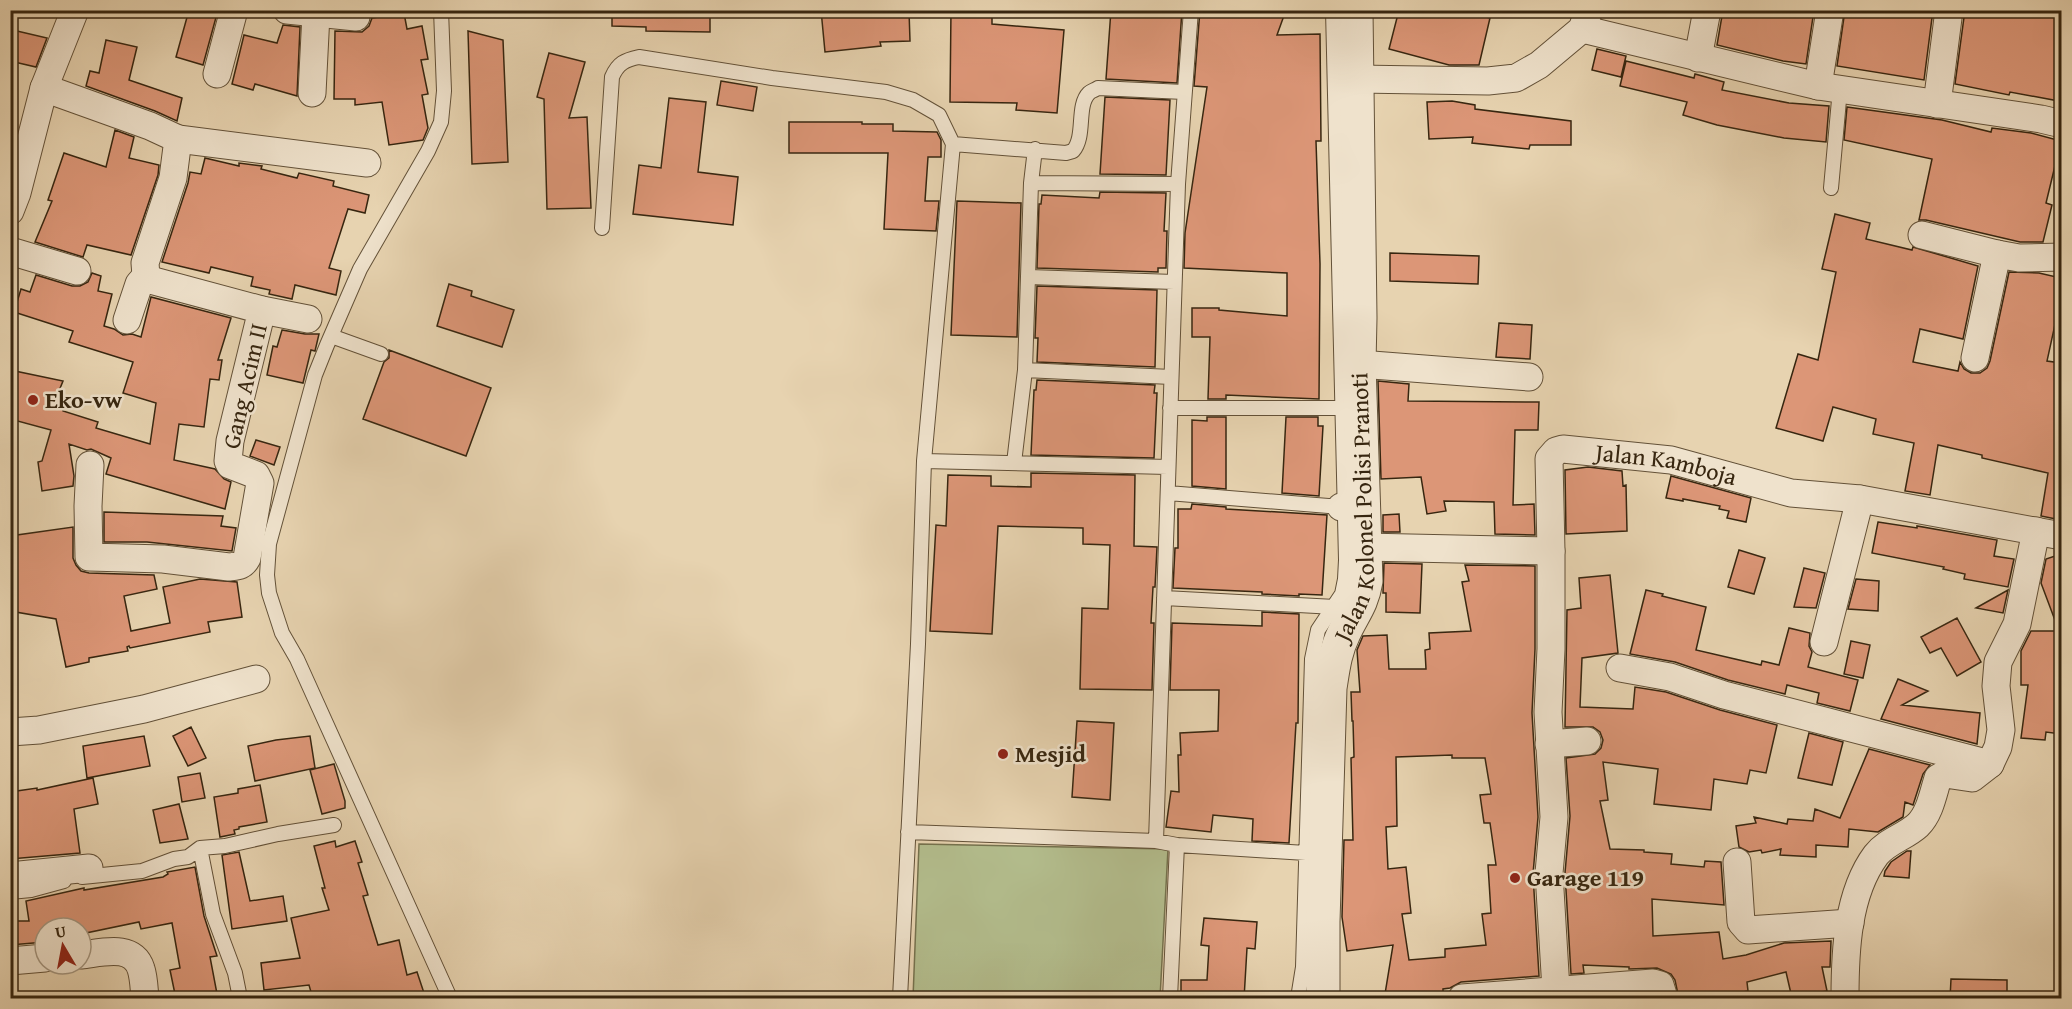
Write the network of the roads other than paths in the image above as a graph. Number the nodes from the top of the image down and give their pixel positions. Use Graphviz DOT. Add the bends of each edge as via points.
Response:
graph roads {
  1 [pos="75,10"];
  2 [pos="234,10"];
  3 [pos="287,10"];
  4 [pos="441,10"];
  5 [pos="1191,10"];
  6 [pos="1333,10"];
  7 [pos="1356,10"];
  8 [pos="1707,10"];
  9 [pos="1830,10"];
  10 [pos="1949,10"];
  11 [pos="316,14"];
  12 [pos="356,17"];
  13 [pos="1586,20"];
  14 [pos="1698,58"];
  15 [pos="218,74"];
  16 [pos="1357,79"];
  17 [pos="1829,87"];
  18 [pos="44,88"];
  19 [pos="1184,92"];
  20 [pos="312,93"];
  21 [pos="1937,104"];
  22 [pos="2061,124"];
  23 [pos="178,139"];
  24 [pos="953,144"];
  25 [pos="1035,149"];
  26 [pos="367,163"];
  27 [pos="1031,183"];
  28 [pos="1178,184"];
  29 [pos="1831,188"];
  30 [pos="13,199"];
  31 [pos="602,228"];
  32 [pos="1922,235"];
  33 [pos="10,251"];
  34 [pos="1997,254"];
  35 [pos="2061,257"];
  36 [pos="77,271"];
  37 [pos="146,276"];
  38 [pos="1029,277"];
  39 [pos="1174,282"];
  40 [pos="262,310"];
  41 [pos="308,319"];
  42 [pos="127,320"];
  43 [pos="331,336"];
  44 [pos="381,354"];
  45 [pos="1975,358"];
  46 [pos="1359,364"];
  47 [pos="1025,370"];
  48 [pos="1171,377"];
  49 [pos="1529,377"];
  50 [pos="1170,408"];
  51 [pos="1344,408"];
  52 [pos="924,461"];
  53 [pos="1014,463"];
  54 [pos="90,465"];
  55 [pos="1168,466"];
  56 [pos="1168,493"];
  57 [pos="1860,499"];
  58 [pos="1343,507"];
  59 [pos="2049,533"];
  60 [pos="1364,547"];
  61 [pos="1551,551"];
  62 [pos="1164,598"];
  63 [pos="1335,607"];
  64 [pos="1824,642"];
  65 [pos="1620,668"];
  66 [pos="256,680"];
  67 [pos="10,732"];
  68 [pos="1587,741"];
  69 [pos="1549,744"];
  70 [pos="1990,765"];
  71 [pos="334,825"];
  72 [pos="908,832"];
  73 [pos="1156,841"];
  74 [pos="1177,845"];
  75 [pos="200,848"];
  76 [pos="1305,853"];
  77 [pos="1737,862"];
  78 [pos="89,868"];
  79 [pos="10,876"];
  80 [pos="10,892"];
  81 [pos="1850,923"];
  82 [pos="93,954"];
  83 [pos="33,959"];
  84 [pos="10,961"];
  85 [pos="1556,990"];
  86 [pos="1510,996"];
  87 [pos="145,999"];
  88 [pos="240,999"];
  89 [pos="450,999"];
  90 [pos="900,999"];
  91 [pos="1170,999"];
  92 [pos="1298,999"];
  93 [pos="1323,999"];
  94 [pos="1462,999"];
  95 [pos="1664,999"];
  96 [pos="1845,999"];
  1 -- 18 [label="street"];
  2 -- 15 [label="street"];
  3 -- 11 [label="street"];
  4 -- 43 [label="lane" via="441,122 360,268"];
  5 -- 19 [label="lane"];
  6 -- 51 [label="lane"];
  7 -- 16 [label="street, Jalan Kolonel Polisi Pranoti"];
  8 -- 14 [label="street"];
  9 -- 17 [label="street"];
  10 -- 21 [label="street"];
  11 -- 12 [label="street"];
  11 -- 20 [label="street"];
  13 -- 14 [label="street"];
  13 -- 16 [label="street" via="1539,65 1516,78"];
  14 -- 17 [label="street"];
  16 -- 46 [label="street, Jalan Kolonel Polisi Pranoti"];
  17 -- 21 [label="street"];
  17 -- 29 [label="lane"];
  18 -- 23 [label="street"];
  18 -- 30 [label="street"];
  19 -- 25 [label="lane" via="1098,88 1084,101 1079,144 1073,152"];
  19 -- 28 [label="lane"];
  21 -- 22 [label="street"];
  23 -- 26 [label="street"];
  23 -- 37 [label="street" via="173,178 145,263"];
  24 -- 25 [label="lane"];
  24 -- 31 [label="lane" via="939,115 913,100 886,92 639,57 626,60 616,66 612,77"];
  24 -- 52 [label="lane"];
  25 -- 27 [label="lane"];
  27 -- 28 [label="lane"];
  27 -- 38 [label="lane"];
  28 -- 39 [label="lane"];
  32 -- 34 [label="street"];
  33 -- 36 [label="street"];
  34 -- 35 [label="street"];
  34 -- 45 [label="street"];
  37 -- 40 [label="street, Gang Acim II"];
  37 -- 42 [label="street" via="139,284"];
  38 -- 39 [label="lane"];
  38 -- 47 [label="lane"];
  39 -- 48 [label="lane"];
  40 -- 41 [label="street"];
  40 -- 54 [label="street, Gang Acim II" via="228,461 256,475 260,483 244,563 229,567 89,557"];
  43 -- 44 [label="lane"];
  43 -- 89 [label="lane" via="315,375 269,544 269,593 282,633"];
  46 -- 49 [label="street"];
  46 -- 60 [label="street, Jalan Kolonel Polisi Pranoti"];
  47 -- 48 [label="lane"];
  47 -- 53 [label="lane"];
  48 -- 50 [label="lane"];
  50 -- 51 [label="lane"];
  50 -- 55 [label="lane"];
  51 -- 58 [label="lane"];
  52 -- 53 [label="lane"];
  52 -- 72 [label="lane"];
  53 -- 55 [label="lane"];
  55 -- 56 [label="lane"];
  56 -- 58 [label="lane"];
  56 -- 62 [label="lane"];
  57 -- 59 [label="street, Jalan Kamboja"];
  57 -- 61 [label="street, Jalan Kamboja" via="1791,493 1671,459 1563,449 1549,459"];
  57 -- 64 [label="street"];
  58 -- 63 [label="lane" via="1345,579"];
  59 -- 70 [label="street" via="2017,624 1998,662 1996,686 2001,730"];
  60 -- 61 [label="street"];
  60 -- 93 [label="street, Jalan Kolonel Polisi Pranoti" via="1364,596 1339,644 1330,688"];
  61 -- 69 [label="street"];
  62 -- 63 [label="lane"];
  62 -- 73 [label="lane"];
  63 -- 76 [label="lane" via="1318,630 1312,658"];
  65 -- 70 [label="street" via="1670,677 1724,695"];
  66 -- 67 [label="street" via="144,709"];
  68 -- 69 [label="street"];
  69 -- 85 [label="street" via="1554,817 1548,873"];
  70 -- 81 [label="street" via="1972,778 1945,774 1938,778 1930,805 1917,826 1876,855 1861,883"];
  71 -- 75 [label="lane"];
  72 -- 73 [label="lane"];
  72 -- 90 [label="lane"];
  73 -- 74 [label="lane"];
  74 -- 76 [label="lane"];
  74 -- 91 [label="lane"];
  75 -- 80 [label="lane" via="188,857 142,871 78,878"];
  75 -- 88 [label="lane" via="213,914 235,973"];
  76 -- 92 [label="lane" via="1304,967"];
  77 -- 81 [label="street" via="1741,922 1748,930"];
  78 -- 79 [label="street"];
  81 -- 96 [label="street"];
  82 -- 87 [label="street" via="126,952 135,958 141,968"];
  83 -- 84 [label="street"];
  85 -- 86 [label="street"];
  85 -- 95 [label="street" via="1653,983 1660,985"];
  86 -- 94 [label="street"];
}
